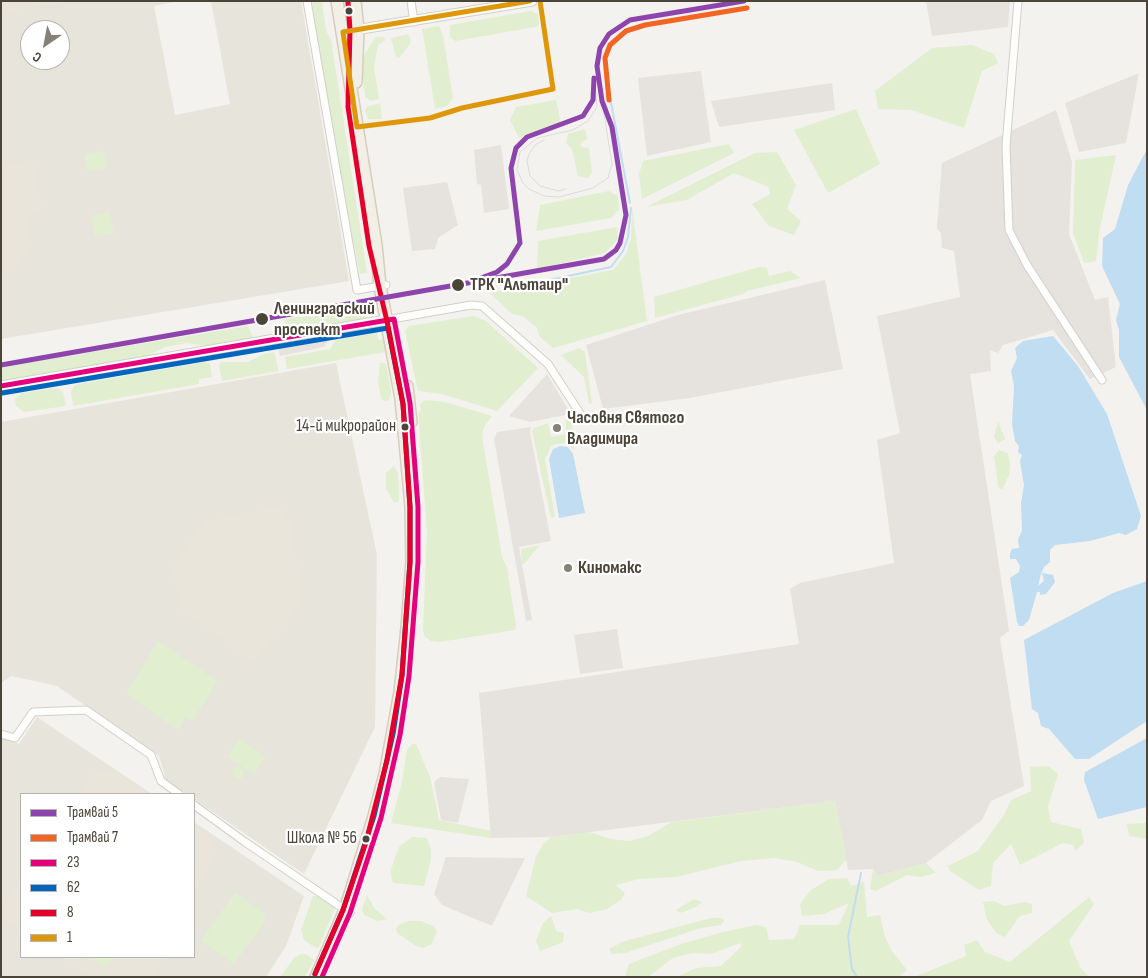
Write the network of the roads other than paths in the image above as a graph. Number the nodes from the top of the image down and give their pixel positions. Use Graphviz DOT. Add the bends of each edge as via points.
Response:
graph roads {
  1 [pos="307,1"];
  2 [pos="337,1"];
  3 [pos="355,1"];
  4 [pos="410,1"];
  5 [pos="532,1"];
  6 [pos="1018,1"];
  7 [pos="414,22"];
  8 [pos="358,30"];
  9 [pos="342,32"];
  10 [pos="355,106"];
  11 [pos="383,285"];
  12 [pos="390,319"];
  13 [pos="1102,380"];
  14 [pos="1,386"];
  15 [pos="582,415"];
  16 [pos="1,734"];
  17 [pos="178,793"];
  18 [pos="195,806"];
  19 [pos="347,912"];
  20 [pos="316,977"];
  21 [pos="322,977"];
  1 -- 11 [label="street" via="357,290"];
  2 -- 9 [label="main road"];
  3 -- 8 [label="main road"];
  4 -- 7 [label="street"];
  5 -- 7 [label="street"];
  6 -- 13 [label="street" via="1006,146 1009,230 1027,265"];
  7 -- 8 [label="street"];
  8 -- 9 [label="street"];
  8 -- 10 [label="main road"];
  9 -- 10 [label="main road"];
  10 -- 11 [label="main road"];
  11 -- 12 [label="main road"];
  12 -- 14 [label="street"];
  12 -- 15 [label="street" via="479,305 543,358"];
  12 -- 19 [label="main road" via="411,506 410,589 400,692 387,765"];
  16 -- 17 [label="street" via="15,738 33,712 86,710 151,755 161,780"];
  18 -- 19 [label="street"];
  19 -- 20 [label="main road"];
  19 -- 21 [label="main road"];
}
